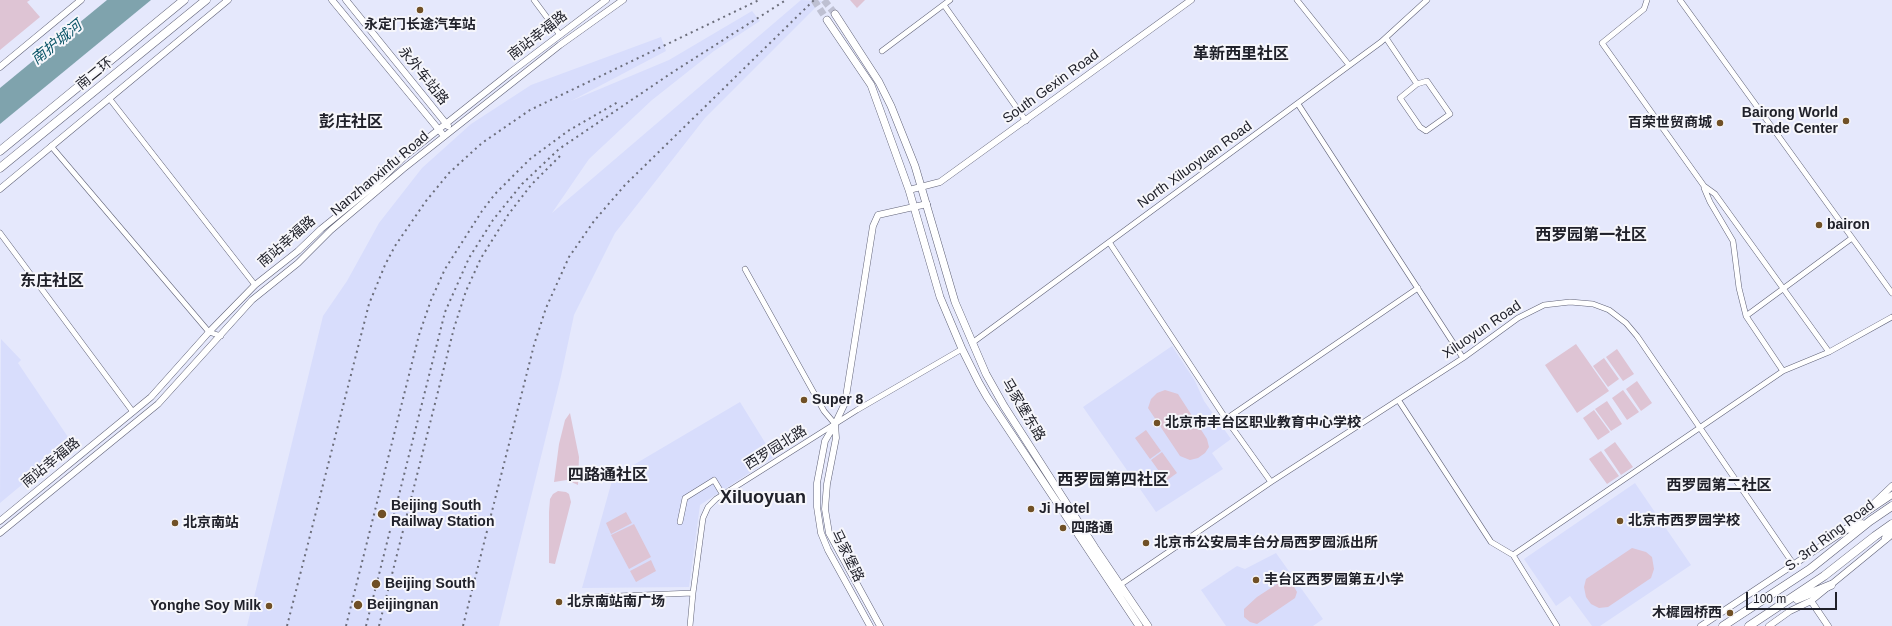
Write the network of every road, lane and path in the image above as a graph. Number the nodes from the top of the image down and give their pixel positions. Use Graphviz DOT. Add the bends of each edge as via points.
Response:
graph roads {
  1 [pos="81,0"];
  2 [pos="184,0"];
  3 [pos="206,0"];
  4 [pos="228,0"];
  5 [pos="332,0"];
  6 [pos="346,0"];
  7 [pos="534,0"];
  8 [pos="606,0"];
  9 [pos="623,0"];
  10 [pos="950,0"];
  11 [pos="1191,0"];
  12 [pos="1297,0"];
  13 [pos="1427,0"];
  14 [pos="1647,0"];
  15 [pos="1680,0"];
  16 [pos="944,5"];
  17 [pos="835,14"];
  18 [pos="827,20"];
  19 [pos="560,35"];
  20 [pos="1386,38"];
  21 [pos="882,50"];
  22 [pos="1349,65"];
  23 [pos="0,67"];
  24 [pos="1417,84"];
  25 [pos="109,98"];
  26 [pos="1298,104"];
  27 [pos="1026,121"];
  28 [pos="446,124"];
  29 [pos="439,130"];
  30 [pos="452,130"];
  31 [pos="444,136"];
  32 [pos="51,146"];
  33 [pos="0,151"];
  34 [pos="0,168"];
  35 [pos="921,186"];
  36 [pos="1704,186"];
  37 [pos="0,189"];
  38 [pos="909,190"];
  39 [pos="927,204"];
  40 [pos="914,206"];
  41 [pos="0,233"];
  42 [pos="1852,238"];
  43 [pos="1109,242"];
  44 [pos="745,269"];
  45 [pos="255,285"];
  46 [pos="1418,288"];
  47 [pos="1782,289"];
  48 [pos="1892,293"];
  49 [pos="1746,316"];
  50 [pos="1892,317"];
  51 [pos="209,332"];
  52 [pos="221,336"];
  53 [pos="972,343"];
  54 [pos="962,349"];
  55 [pos="1829,352"];
  56 [pos="1462,358"];
  57 [pos="1783,371"];
  58 [pos="1399,401"];
  59 [pos="133,412"];
  60 [pos="1226,419"];
  61 [pos="836,424"];
  62 [pos="1700,427"];
  63 [pos="1271,482"];
  64 [pos="1892,486"];
  65 [pos="724,494"];
  66 [pos="1892,495"];
  67 [pos="1892,506"];
  68 [pos="1862,515"];
  69 [pos="0,521"];
  70 [pos="1870,521"];
  71 [pos="680,522"];
  72 [pos="1892,526"];
  73 [pos="1847,529"];
  74 [pos="0,533"];
  75 [pos="1890,537"];
  76 [pos="1513,555"];
  77 [pos="1794,565"];
  78 [pos="1831,585"];
  79 [pos="1118,587"];
  80 [pos="693,593"];
  81 [pos="593,597"];
  82 [pos="1811,601"];
  83 [pos="1781,606"];
  84 [pos="690,626"];
  85 [pos="870,626"];
  86 [pos="880,626"];
  87 [pos="1139,626"];
  88 [pos="1148,626"];
  89 [pos="1557,626"];
  90 [pos="1701,626"];
  91 [pos="1723,626"];
  92 [pos="1749,626"];
  93 [pos="1769,626"];
  94 [pos="1828,626"];
  1 -- 23 [label="street"];
  2 -- 33 [label="highway, 南二环"];
  3 -- 34 [label="highway, 南二环"];
  4 -- 25 [label="street"];
  5 -- 29 [label="street, 永外车站路"];
  6 -- 28 [label="street, 永外车站路"];
  7 -- 19 [label="street"];
  8 -- 19 [label="street, 南站幸福路"];
  9 -- 30 [label="street, Nanzhanxinfu Road"];
  10 -- 16 [label="street"];
  11 -- 27 [label="street, South Gexin Road"];
  12 -- 22 [label="street"];
  13 -- 20 [label="street, North Xiluoyuan Road"];
  14 -- 36 [label="street" via="1644,9 1602,42"];
  15 -- 42 [label="street"];
  16 -- 21 [label="street"];
  16 -- 27 [label="street"];
  17 -- 35 [label="main road, 马家堡东路" via="879,82 891,106"];
  18 -- 38 [label="main road" via="871,85"];
  19 -- 28 [label="street, 南站幸福路"];
  20 -- 22 [label="street, North Xiluoyuan Road"];
  20 -- 24 [label="street"];
  22 -- 26 [label="street, North Xiluoyuan Road"];
  24 -- 24 [label="street" via="1427,80 1450,114 1426,131 1420,127 1400,98"];
  25 -- 32 [label="street"];
  25 -- 45 [label="street"];
  26 -- 43 [label="street, North Xiluoyuan Road"];
  26 -- 46 [label="street"];
  27 -- 35 [label="street, South Gexin Road" via="940,182"];
  28 -- 29 [label="street, 南站幸福路"];
  28 -- 30 [label="street, 永外车站路"];
  29 -- 31 [label="street, 永外车站路"];
  29 -- 45 [label="street, 南站幸福路"];
  30 -- 31 [label="street, Nanzhanxinfu Road"];
  31 -- 52 [label="street, Nanzhanxinfu Road" via="266,288"];
  32 -- 37 [label="street"];
  32 -- 51 [label="street"];
  35 -- 38 [label="street, South Gexin Road"];
  35 -- 39 [label="main road, 马家堡东路"];
  36 -- 47 [label="street" via="1715,194"];
  36 -- 49 [label="street" via="1710,202 1733,241 1739,288"];
  38 -- 40 [label="main road"];
  39 -- 40 [label="street"];
  39 -- 53 [label="main road, 马家堡东路" via="955,302"];
  40 -- 54 [label="main road" via="940,297"];
  40 -- 61 [label="street, 马家堡路" via="878,215 873,226 845,403"];
  41 -- 59 [label="street"];
  42 -- 47 [label="street"];
  42 -- 48 [label="street"];
  43 -- 53 [label="street, North Xiluoyuan Road"];
  43 -- 60 [label="street"];
  44 -- 61 [label="street" via="824,411"];
  45 -- 51 [label="street, 南站幸福路"];
  46 -- 56 [label="street"];
  46 -- 60 [label="street"];
  47 -- 49 [label="street"];
  47 -- 55 [label="street"];
  49 -- 57 [label="street"];
  50 -- 55 [label="street"];
  51 -- 52 [label="street"];
  51 -- 59 [label="street, 南站幸福路" via="152,397"];
  52 -- 74 [label="street, 南站幸福路" via="152,409"];
  53 -- 79 [label="main road, 马家堡东路" via="1004,406"];
  54 -- 61 [label="street, 西罗园北路"];
  54 -- 79 [label="main road" via="987,397"];
  55 -- 57 [label="street"];
  56 -- 58 [label="street, Xiluoyun Road"];
  56 -- 62 [label="street, Xiluoyun Road" via="1518,318 1544,305 1570,302 1593,304 1608,310 1626,323"];
  57 -- 62 [label="street"];
  58 -- 63 [label="street, Xiluoyun Road"];
  58 -- 76 [label="street" via="1491,542"];
  59 -- 69 [label="street, 南站幸福路"];
  60 -- 63 [label="street"];
  61 -- 65 [label="street, 西罗园北路"];
  61 -- 85 [label="street, 马家堡路" via="825,441 817,483 821,532 828,550"];
  61 -- 86 [label="street, 马家堡路" via="836,438 827,484 829,533"];
  62 -- 76 [label="street"];
  62 -- 77 [label="street, Xiluoyun Road"];
  63 -- 79 [label="street, Xiluoyun Road"];
  64 -- 68 [label="street"];
  65 -- 71 [label="street" via="714,480 685,498"];
  65 -- 80 [label="street, 西罗园北路" via="708,507 703,518"];
  66 -- 68 [label="street"];
  67 -- 70 [label="highway, S. 3rd Ring Road"];
  68 -- 73 [label="street"];
  70 -- 73 [label="highway"];
  70 -- 91 [label="highway, S. 3rd Ring Road" via="1810,569"];
  72 -- 75 [label="highway"];
  72 -- 83 [label="highway, S. 3rd Ring Road" via="1874,536"];
  73 -- 77 [label="street"];
  75 -- 78 [label="street" via="1845,571"];
  76 -- 89 [label="street"];
  77 -- 90 [label="street"];
  78 -- 82 [label="street"];
  78 -- 83 [label="highway"];
  79 -- 87 [label="main road"];
  79 -- 88 [label="main road, 马家堡东路"];
  80 -- 81 [label="street"];
  80 -- 84 [label="street, 西罗园北路"];
  82 -- 93 [label="street" via="1790,611"];
  82 -- 94 [label="street"];
  83 -- 92 [label="highway, S. 3rd Ring Road"];
}
